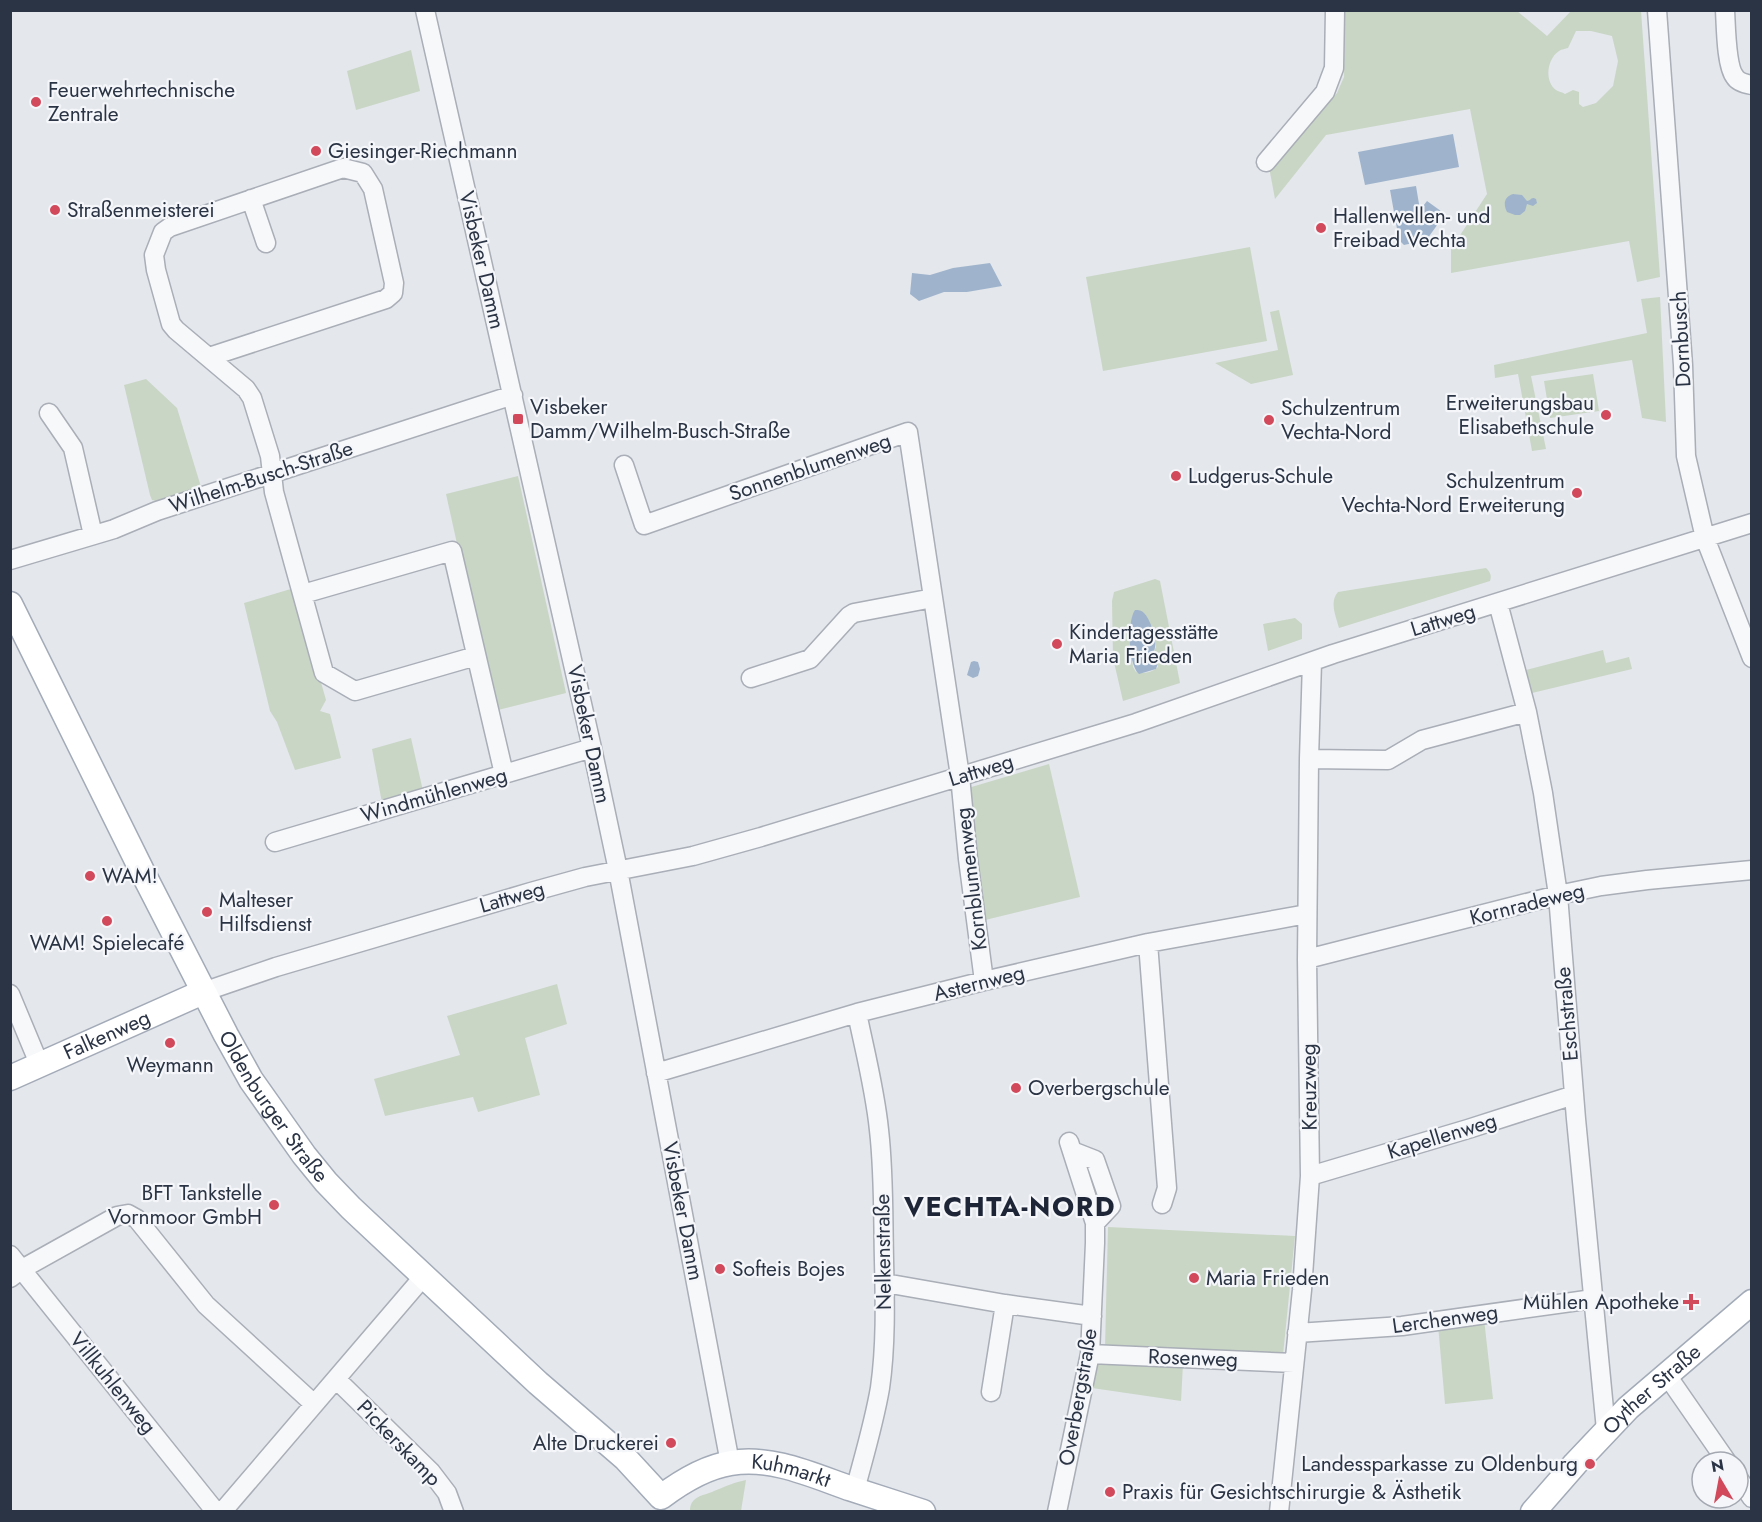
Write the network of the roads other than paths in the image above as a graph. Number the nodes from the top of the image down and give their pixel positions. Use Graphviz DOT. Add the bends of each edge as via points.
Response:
graph roads {
  1 [pos="425,10"];
  2 [pos="1335,10"];
  3 [pos="1657,10"];
  4 [pos="1725,10"];
  5 [pos="1752,85"];
  6 [pos="1266,162"];
  7 [pos="251,199"];
  8 [pos="266,243"];
  9 [pos="208,357"];
  10 [pos="513,395"];
  11 [pos="49,414"];
  12 [pos="624,465"];
  13 [pos="272,473"];
  14 [pos="919,502"];
  15 [pos="1752,523"];
  16 [pos="93,536"];
  17 [pos="1705,538"];
  18 [pos="10,560"];
  19 [pos="303,594"];
  20 [pos="933,598"];
  21 [pos="1498,603"];
  22 [pos="10,604"];
  23 [pos="476,656"];
  24 [pos="1752,658"];
  25 [pos="1312,662"];
  26 [pos="752,678"];
  27 [pos="1527,712"];
  28 [pos="592,748"];
  29 [pos="1309,759"];
  30 [pos="504,774"];
  31 [pos="960,776"];
  32 [pos="276,842"];
  33 [pos="618,870"];
  34 [pos="1752,870"];
  35 [pos="1558,895"];
  36 [pos="1307,914"];
  37 [pos="1148,943"];
  38 [pos="1307,959"];
  39 [pos="984,981"];
  40 [pos="203,992"];
  41 [pos="10,994"];
  42 [pos="857,1014"];
  43 [pos="40,1066"];
  44 [pos="656,1073"];
  45 [pos="10,1078"];
  46 [pos="1574,1095"];
  47 [pos="1070,1146"];
  48 [pos="1310,1176"];
  49 [pos="1162,1204"];
  50 [pos="14,1267"];
  51 [pos="424,1276"];
  52 [pos="885,1283"];
  53 [pos="1593,1299"];
  54 [pos="1752,1302"];
  55 [pos="1005,1304"];
  56 [pos="1092,1316"];
  57 [pos="1298,1333"];
  58 [pos="1090,1354"];
  59 [pos="1294,1363"];
  60 [pos="1666,1374"];
  61 [pos="336,1379"];
  62 [pos="991,1392"];
  63 [pos="314,1404"];
  64 [pos="1606,1430"];
  65 [pos="1719,1450"];
  66 [pos="730,1463"];
  67 [pos="855,1490"];
  68 [pos="664,1504"];
  69 [pos="216,1512"];
  70 [pos="222,1512"];
  71 [pos="454,1512"];
  72 [pos="923,1512"];
  73 [pos="1057,1512"];
  74 [pos="1279,1512"];
  75 [pos="1533,1512"];
  1 -- 10 [label="street, Visbeker Damm"];
  2 -- 6 [label="street" via="1334,68 1325,92"];
  3 -- 17 [label="street, Dornbusch" via="1686,456"];
  4 -- 5 [label="street" via="1730,67 1735,79"];
  7 -- 8 [label="street"];
  7 -- 9 [label="street" via="170,227 162,232 154,255 171,324"];
  7 -- 9 [label="street" via="343,168 363,173 373,189 393,293 386,299"];
  9 -- 13 [label="street" via="252,398"];
  10 -- 13 [label="street, Wilhelm-Busch-Straße"];
  10 -- 28 [label="street, Visbeker Damm"];
  11 -- 16 [label="street" via="73,448"];
  12 -- 14 [label="street, Sonnenblumenweg" via="644,525 908,432"];
  13 -- 16 [label="street, Wilhelm-Busch-Straße"];
  13 -- 19 [label="street"];
  14 -- 20 [label="street, Kornblumenweg"];
  15 -- 17 [label="street, Lattweg"];
  16 -- 18 [label="street, Wilhelm-Busch-Straße"];
  17 -- 21 [label="street, Lattweg"];
  17 -- 24 [label="street, Dornbusch"];
  19 -- 23 [label="street" via="324,673 355,691"];
  19 -- 23 [label="street" via="452,551"];
  20 -- 26 [label="street" via="854,613 810,659"];
  20 -- 31 [label="street, Kornblumenweg"];
  21 -- 25 [label="street, Lattweg"];
  21 -- 27 [label="street, Eschstraße"];
  22 -- 40 [label="main road, Oldenburger Straße"];
  23 -- 30 [label="street"];
  25 -- 29 [label="street, Kreuzweg"];
  25 -- 31 [label="street, Lattweg" via="1148,719"];
  27 -- 29 [label="street" via="1422,740 1388,760"];
  27 -- 35 [label="street, Eschstraße"];
  28 -- 30 [label="street, Windmühlenweg"];
  28 -- 33 [label="street, Visbeker Damm"];
  29 -- 36 [label="street, Kreuzweg"];
  30 -- 32 [label="street, Windmühlenweg"];
  31 -- 33 [label="street, Lattweg" via="733,846"];
  31 -- 39 [label="street, Kornblumenweg"];
  33 -- 40 [label="street, Lattweg" via="531,892"];
  33 -- 44 [label="street, Visbeker Damm"];
  34 -- 35 [label="street, Kornradeweg" via="1647,880"];
  35 -- 38 [label="street, Kornradeweg"];
  35 -- 46 [label="street, Eschstraße"];
  36 -- 37 [label="street, Asternweg"];
  36 -- 38 [label="street, Kreuzweg"];
  37 -- 39 [label="street, Asternweg"];
  37 -- 49 [label="street" via="1167,1188"];
  38 -- 48 [label="street, Kreuzweg"];
  39 -- 42 [label="street, Asternweg"];
  40 -- 43 [label="main road, Falkenweg"];
  40 -- 51 [label="main road, Oldenburger Straße" via="251,1080 304,1155 351,1208"];
  41 -- 43 [label="street"];
  42 -- 44 [label="street, Asternweg"];
  42 -- 52 [label="street, Nelkenstraße" via="879,1129"];
  43 -- 45 [label="main road, Falkenweg"];
  44 -- 66 [label="street, Visbeker Damm"];
  46 -- 48 [label="street, Kapellenweg"];
  46 -- 53 [label="street, Eschstraße"];
  47 -- 56 [label="street, Overbergstraße" via="1095,1223"];
  48 -- 57 [label="street, Kreuzweg"];
  50 -- 63 [label="street" via="128,1214 137,1219 206,1305"];
  50 -- 69 [label="street, Villkuhlenweg"];
  51 -- 61 [label="street"];
  51 -- 68 [label="main road, Oldenburger Straße" via="626,1460"];
  52 -- 55 [label="street"];
  52 -- 67 [label="street, Nelkenstraße" via="880,1388"];
  53 -- 57 [label="street, Lerchenweg" via="1402,1326"];
  53 -- 64 [label="street, Eschstraße"];
  54 -- 60 [label="main road, Oyther Straße"];
  55 -- 56 [label="street"];
  55 -- 62 [label="street"];
  56 -- 58 [label="street, Overbergstraße"];
  57 -- 59 [label="street, Kreuzweg"];
  58 -- 59 [label="street, Rosenweg"];
  58 -- 73 [label="street, Overbergstraße"];
  59 -- 74 [label="street, Kreuzweg"];
  60 -- 64 [label="main road, Oyther Straße"];
  60 -- 65 [label="street"];
  61 -- 63 [label="street"];
  61 -- 71 [label="street, Pickerskamp" via="431,1472 447,1493"];
  63 -- 70 [label="street"];
  64 -- 75 [label="main road, Oyther Straße"];
  66 -- 67 [label="main road, Kuhmarkt" via="784,1466"];
  66 -- 68 [label="main road, Kuhmarkt" via="692,1477"];
  67 -- 72 [label="main road, Kuhmarkt"];
}
